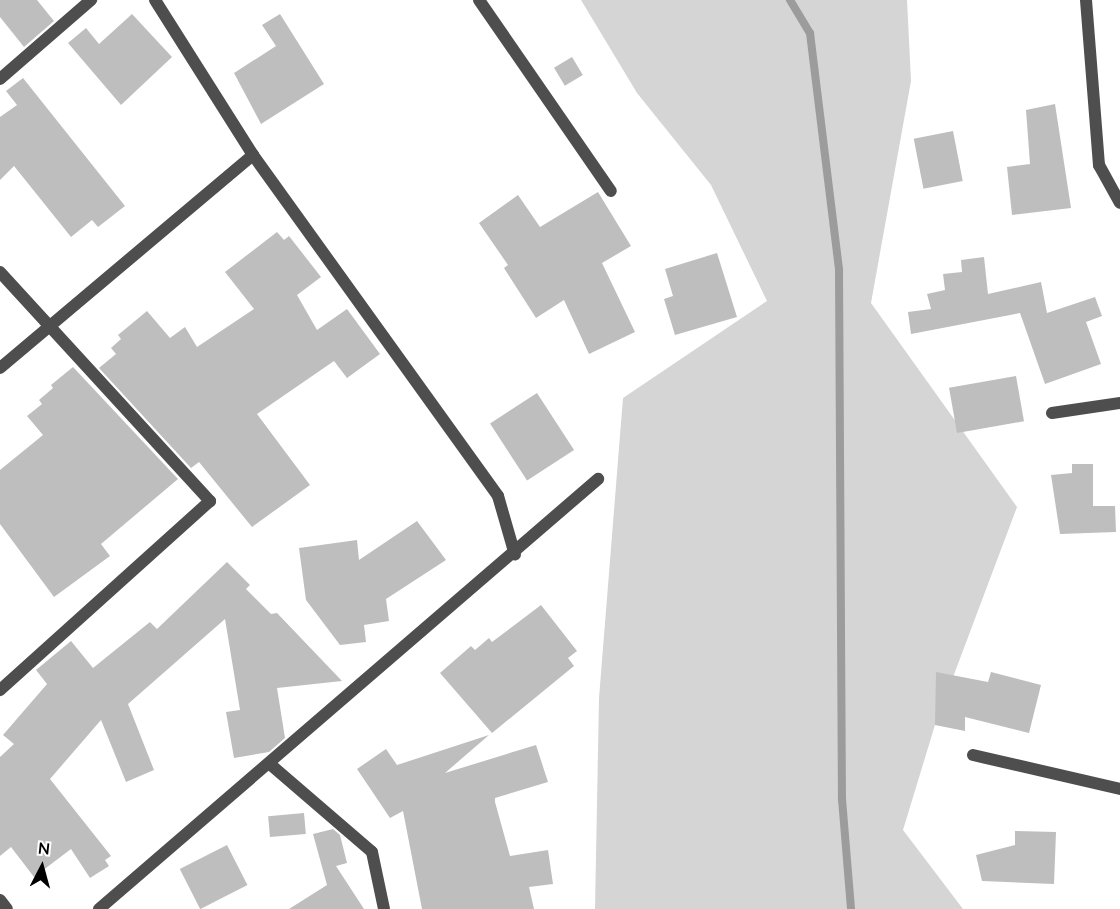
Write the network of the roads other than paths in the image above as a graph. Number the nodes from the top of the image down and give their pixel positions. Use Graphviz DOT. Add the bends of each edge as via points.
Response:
graph roads {
  1 [pos="91,0"];
  2 [pos="155,0"];
  3 [pos="479,0"];
  4 [pos="1086,0"];
  5 [pos="0,79"];
  6 [pos="253,155"];
  7 [pos="612,191"];
  8 [pos="1120,203"];
  9 [pos="0,272"];
  10 [pos="47,328"];
  11 [pos="0,368"];
  12 [pos="1120,403"];
  13 [pos="1052,413"];
  14 [pos="598,478"];
  15 [pos="515,555"];
  16 [pos="0,690"];
  17 [pos="973,755"];
  18 [pos="271,765"];
  19 [pos="1120,789"];
  20 [pos="0,900"];
  21 [pos="8,909"];
  22 [pos="99,909"];
  23 [pos="384,909"];
  1 -- 5 [label="street"];
  2 -- 6 [label="street"];
  3 -- 7 [label="street"];
  4 -- 8 [label="street" via="1100,165"];
  6 -- 10 [label="street"];
  6 -- 15 [label="street" via="498,496"];
  9 -- 10 [label="street"];
  10 -- 11 [label="street"];
  10 -- 16 [label="street" via="210,501"];
  12 -- 13 [label="street"];
  14 -- 15 [label="street"];
  15 -- 18 [label="street"];
  17 -- 19 [label="street"];
  18 -- 22 [label="street"];
  18 -- 23 [label="street" via="372,852"];
  20 -- 21 [label="street"];
}
